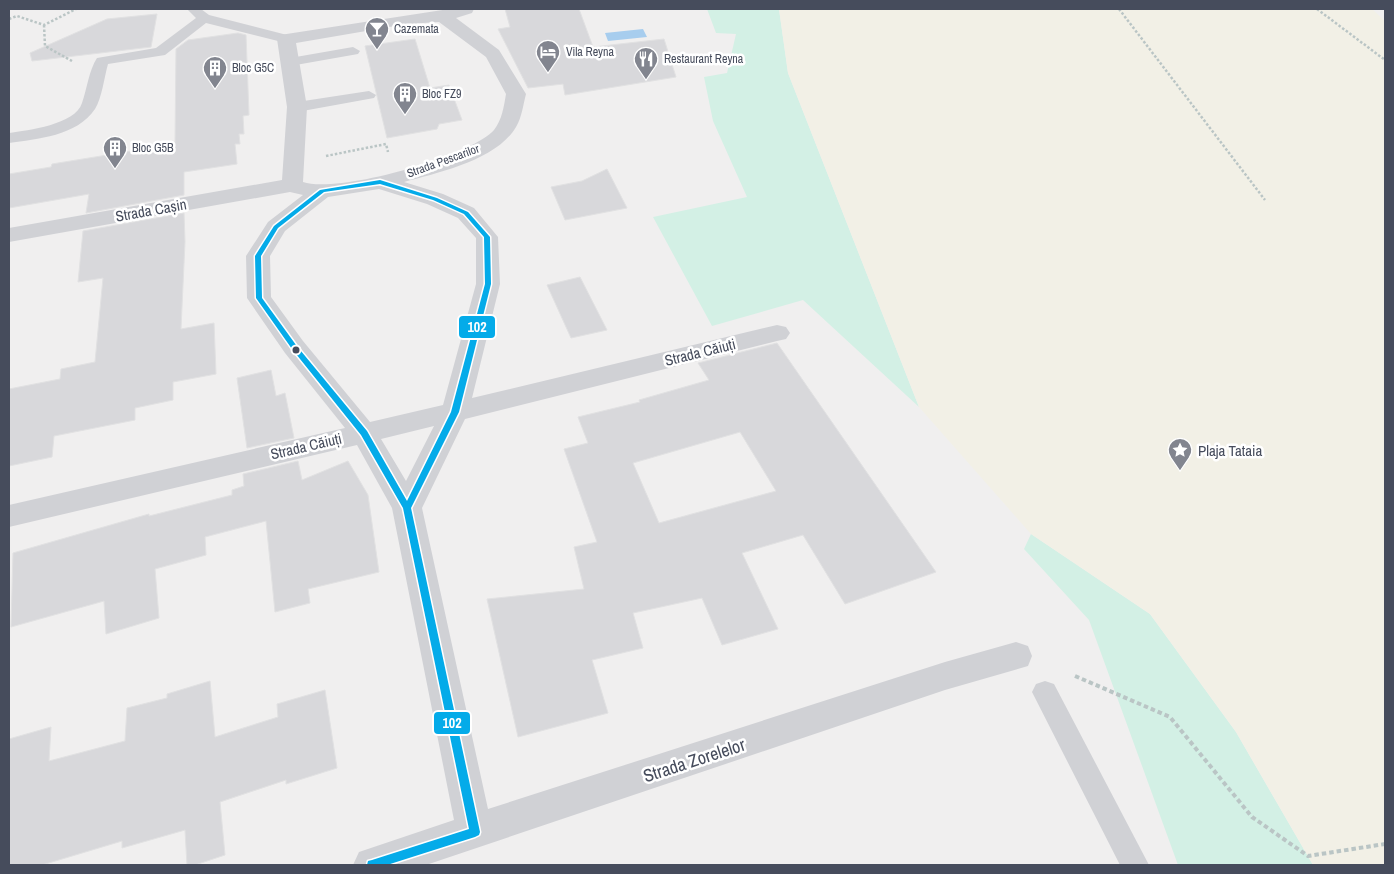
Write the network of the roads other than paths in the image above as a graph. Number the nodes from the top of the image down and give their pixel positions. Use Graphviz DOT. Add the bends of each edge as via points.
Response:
graph roads {
  1 [pos="466,9"];
  2 [pos="198,14"];
  3 [pos="401,14"];
  4 [pos="443,16"];
  5 [pos="286,39"];
  6 [pos="353,51"];
  7 [pos="290,62"];
  8 [pos="368,95"];
  9 [pos="298,107"];
  10 [pos="9,138"];
  11 [pos="380,182"];
  12 [pos="292,185"];
  13 [pos="322,191"];
  14 [pos="9,235"];
  15 [pos="778,333"];
  16 [pos="455,412"];
  17 [pos="364,433"];
  18 [pos="407,508"];
  19 [pos="9,516"];
  20 [pos="1016,656"];
  21 [pos="1045,692"];
  22 [pos="475,832"];
  23 [pos="372,865"];
  24 [pos="1135,865"];
  1 -- 4 [label="street"];
  2 -- 5 [label="lane"];
  2 -- 10 [label="lane" via="160,52 102,61 88,108 73,120 53,130"];
  3 -- 4 [label="street"];
  3 -- 5 [label="street"];
  4 -- 11 [label="street, Strada Pescarilor" via="492,54 516,94 509,125 497,138 476,150 415,173"];
  5 -- 7 [label="street"];
  6 -- 7 [label="lane"];
  7 -- 9 [label="street"];
  8 -- 9 [label="lane"];
  9 -- 12 [label="street"];
  11 -- 13 [label="street, Strada Pescarilor"];
  11 -- 16 [label="street" via="435,199 466,214 487,238 488,284"];
  12 -- 13 [label="street" via="304,190"];
  12 -- 14 [label="street, Strada Cașin"];
  13 -- 17 [label="street" via="276,227 258,256 259,298 294,348"];
  15 -- 16 [label="street, Strada Căiuți"];
  16 -- 17 [label="street, Strada Căiuți"];
  16 -- 18 [label="street"];
  17 -- 18 [label="street"];
  17 -- 19 [label="street, Strada Căiuți"];
  18 -- 22 [label="street"];
  20 -- 22 [label="street, Strada Zorelelor" via="945,676"];
  21 -- 24 [label="lane"];
  22 -- 23 [label="street, Strada Zorelelor"];
}
